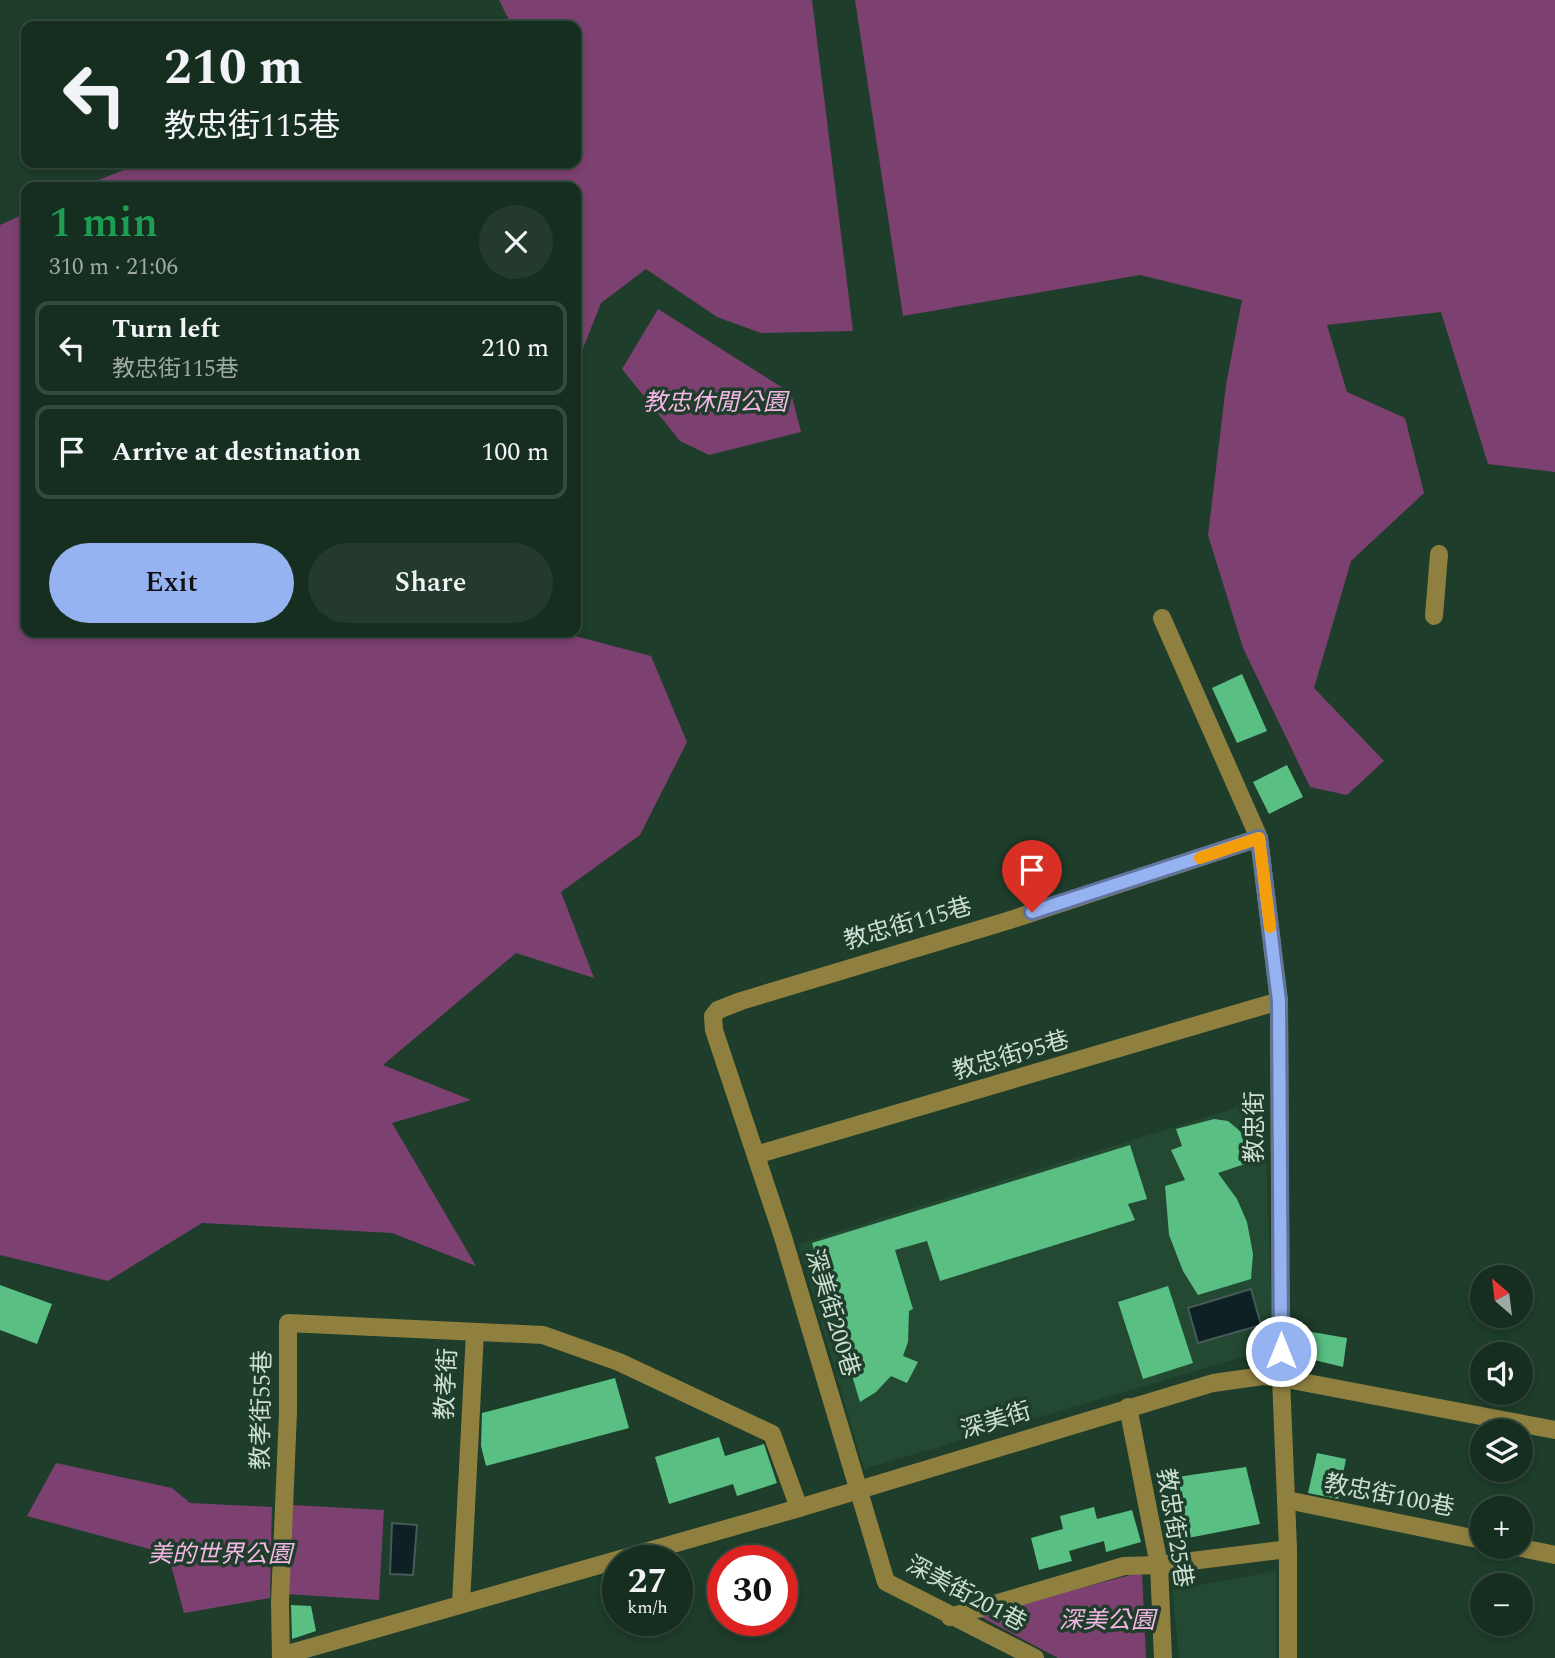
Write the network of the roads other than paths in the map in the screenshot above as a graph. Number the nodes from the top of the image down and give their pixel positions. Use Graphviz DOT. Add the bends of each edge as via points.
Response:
graph roads {
  1 [pos="1439,554"];
  2 [pos="1434,616"];
  3 [pos="1162,618"];
  4 [pos="1259,838"];
  5 [pos="1279,1001"];
  6 [pos="756,1155"];
  7 [pos="475,1332"];
  8 [pos="1281,1378"];
  9 [pos="1128,1407"];
  10 [pos="1555,1430"];
  11 [pos="860,1487"];
  12 [pos="1287,1500"];
  13 [pos="799,1508"];
  14 [pos="1470,1538"];
  15 [pos="1289,1549"];
  16 [pos="1533,1550"];
  17 [pos="1555,1555"];
  18 [pos="1159,1565"];
  19 [pos="461,1604"];
  20 [pos="950,1617"];
  21 [pos="281,1657"];
  22 [pos="1035,1658"];
  23 [pos="1163,1658"];
  24 [pos="1288,1658"];
  1 -- 2 [label="street"];
  3 -- 4 [label="street, 教忠街"];
  4 -- 5 [label="street, 教忠街"];
  4 -- 6 [label="street, 教忠街115巷" via="718,1010 713,1016 715,1030"];
  5 -- 6 [label="street, 教忠街95巷"];
  5 -- 8 [label="street, 教忠街"];
  6 -- 11 [label="street, 深美街200巷"];
  7 -- 13 [label="street, 教孝街" via="519,1332 571,1344 772,1434"];
  7 -- 19 [label="street, 教孝街"];
  7 -- 21 [label="street, 教孝街55巷" via="288,1323"];
  8 -- 9 [label="street, 深美街" via="1213,1383"];
  8 -- 10 [label="street, 深美街"];
  8 -- 12 [label="street, 教忠街"];
  9 -- 11 [label="street, 深美街"];
  9 -- 18 [label="street, 教忠街25巷"];
  11 -- 13 [label="street, 深美街"];
  11 -- 20 [label="street, 深美街201巷" via="886,1582"];
  12 -- 14 [label="street, 教忠街100巷"];
  12 -- 15 [label="street, 教忠街"];
  13 -- 19 [label="street, 深美街"];
  15 -- 18 [label="street"];
  15 -- 24 [label="street, 教忠街"];
  16 -- 17 [label="street"];
  18 -- 20 [label="street" via="1124,1566"];
  18 -- 23 [label="street, 教忠街25巷"];
  19 -- 21 [label="street"];
  20 -- 22 [label="street, 深美街201巷"];
}
